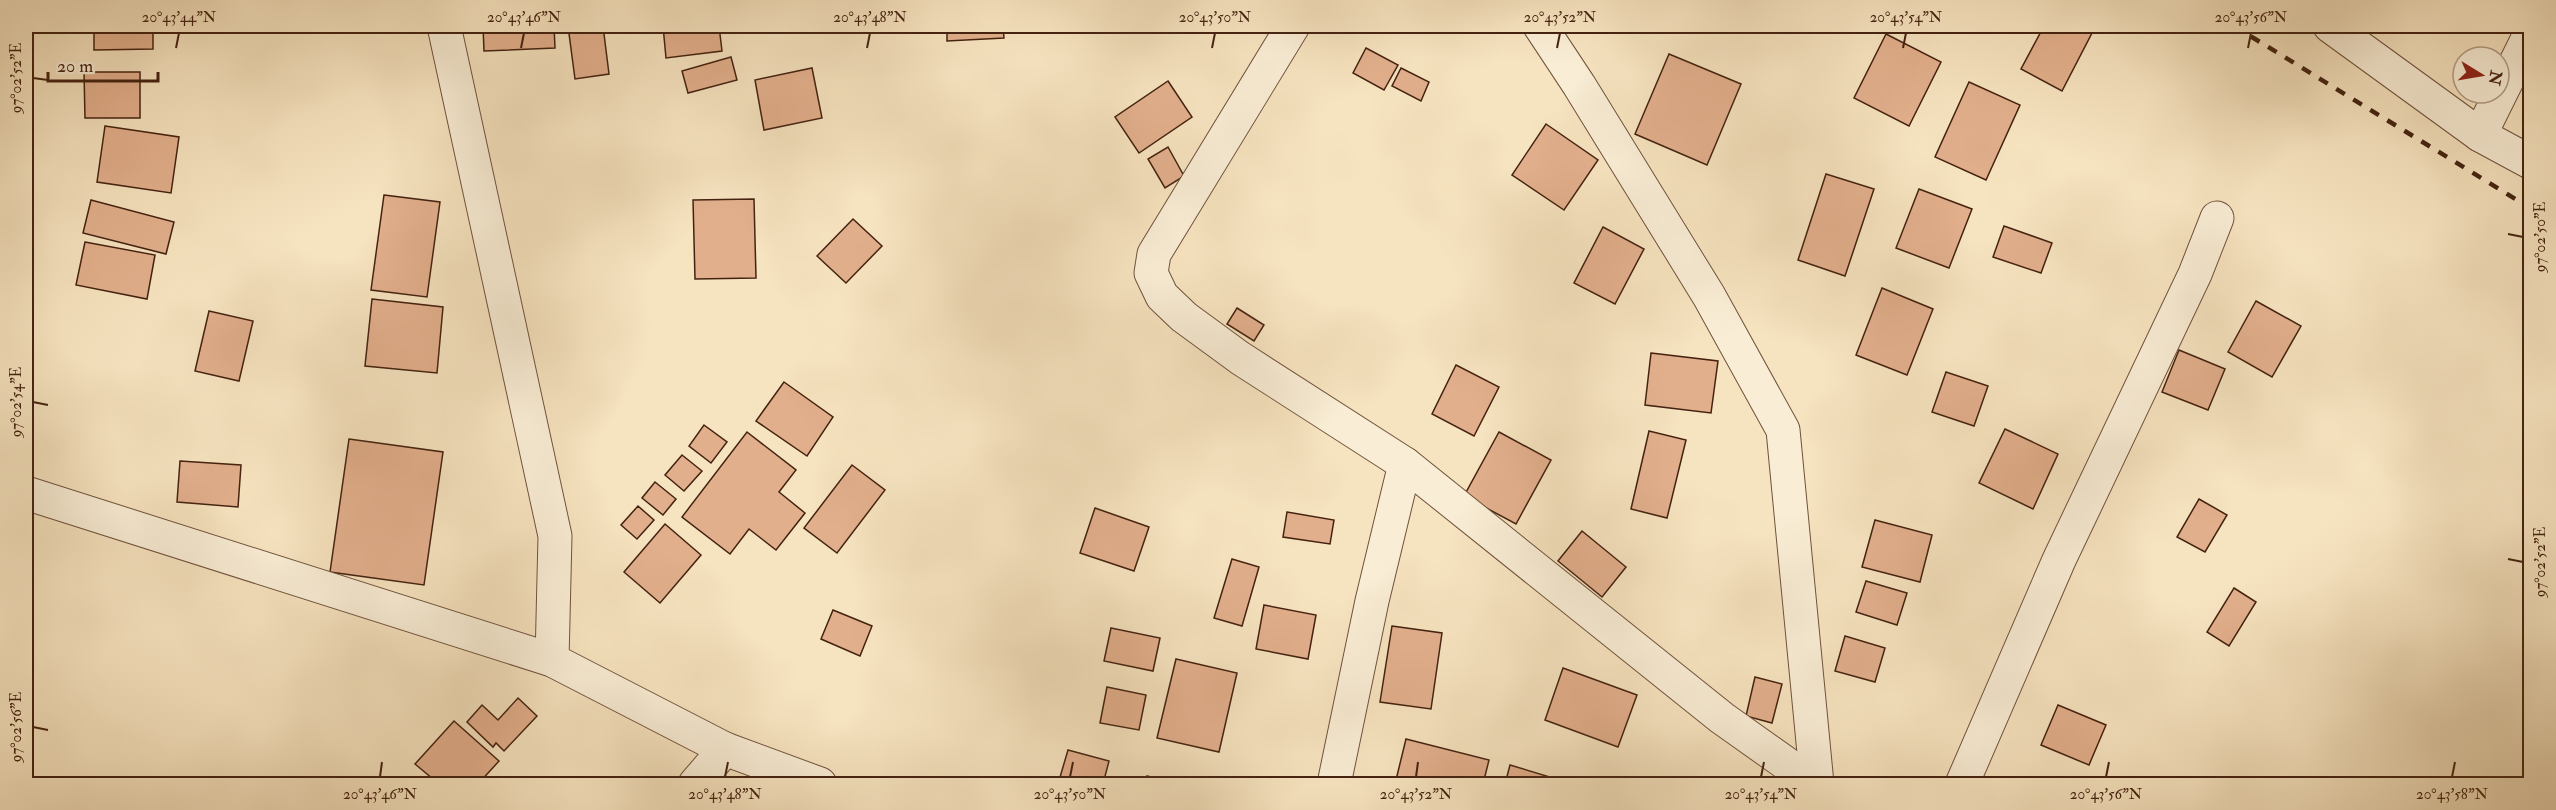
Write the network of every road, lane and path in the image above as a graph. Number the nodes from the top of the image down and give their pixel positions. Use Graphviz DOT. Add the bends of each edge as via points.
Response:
graph roads {
  1 [pos="444,26"];
  2 [pos="1540,26"];
  3 [pos="2330,26"];
  4 [pos="1277,34"];
  5 [pos="2530,34"];
  6 [pos="2480,135"];
  7 [pos="2530,162"];
  8 [pos="2217,218"];
  9 [pos="1405,464"];
  10 [pos="26,493"];
  11 [pos="552,660"];
  12 [pos="725,749"];
  13 [pos="695,784"];
  14 [pos="820,784"];
  15 [pos="1334,784"];
  16 [pos="1816,784"];
  17 [pos="1962,784"];
  1 -- 11 [label="street" via="555,536"];
  2 -- 16 [label="street" via="1709,296 1783,430"];
  3 -- 6 [label="street"];
  4 -- 9 [label="street" via="1154,254 1150,273 1162,296 1184,317 1240,358"];
  5 -- 6 [label="street"];
  6 -- 7 [label="street"];
  8 -- 17 [label="street" via="2059,560"];
  9 -- 15 [label="street"];
  9 -- 16 [label="street" via="1722,718"];
  10 -- 11 [label="street"];
  11 -- 12 [label="street"];
  12 -- 13 [label="street"];
  12 -- 14 [label="street"];
}
